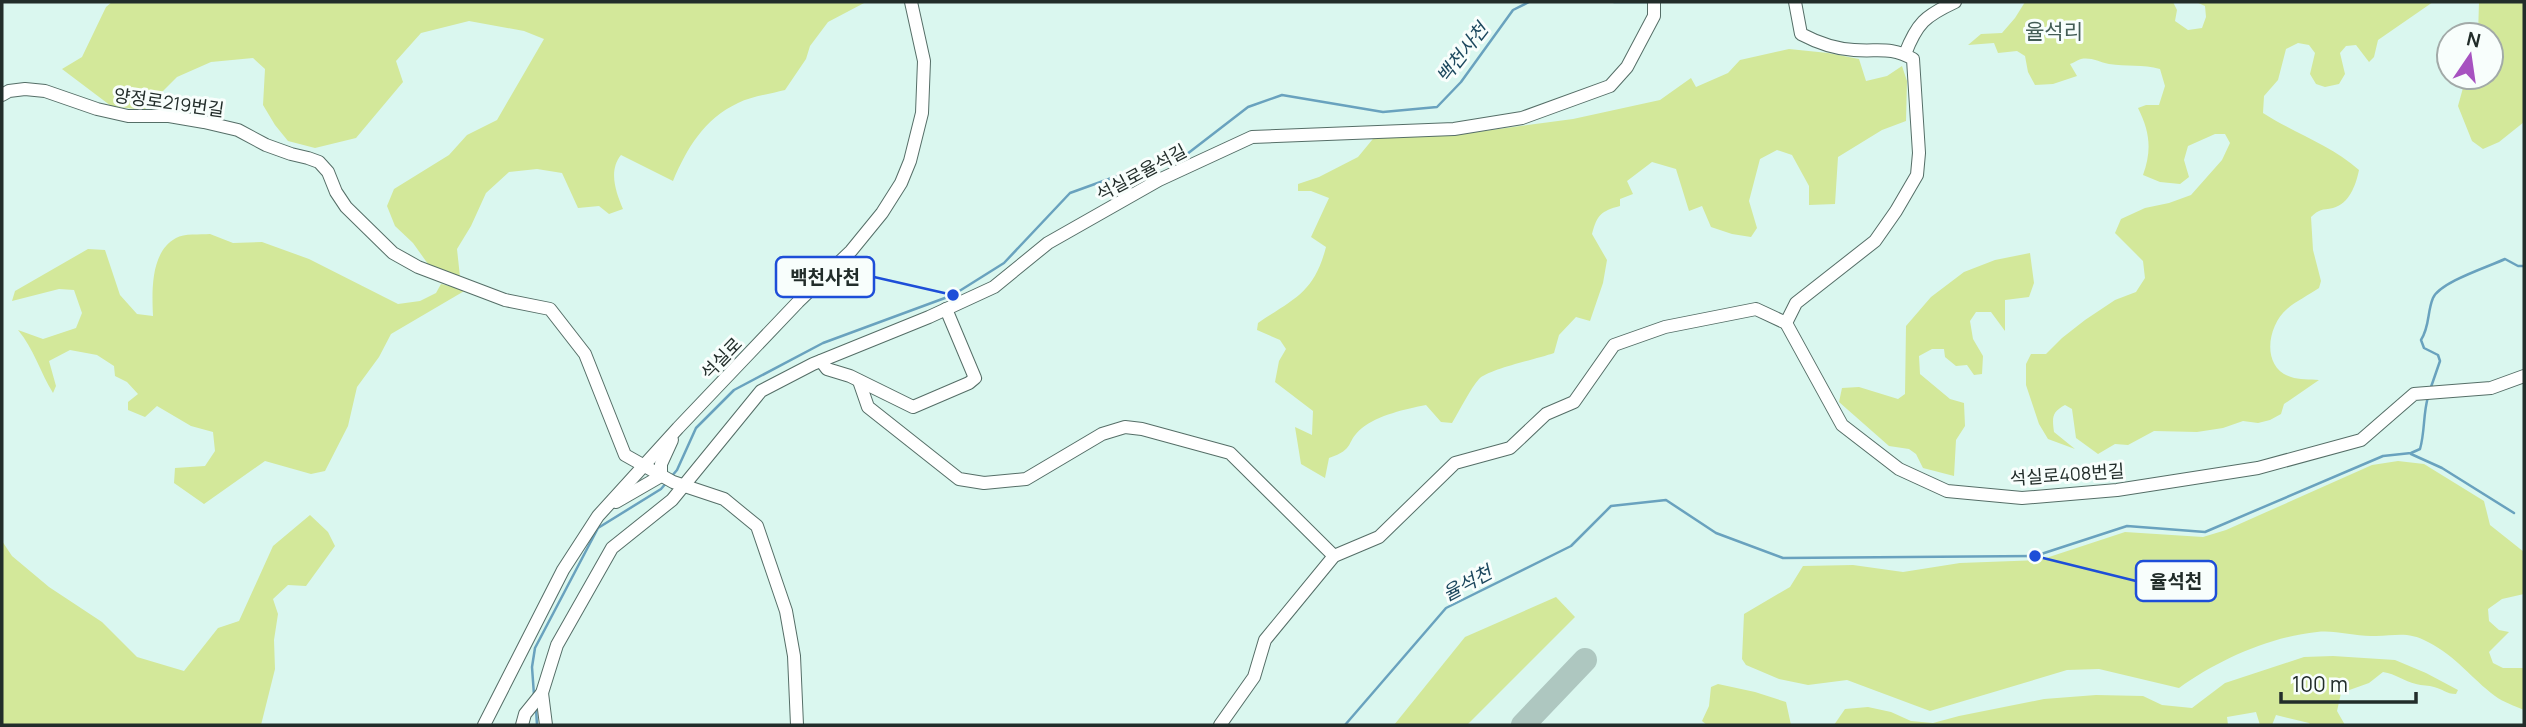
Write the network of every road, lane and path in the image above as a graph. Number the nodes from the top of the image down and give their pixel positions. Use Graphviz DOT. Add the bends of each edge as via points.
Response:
graph roads {
  1 [pos="911,2"];
  2 [pos="1654,2"];
  3 [pos="1795,2"];
  4 [pos="1955,2"];
  5 [pos="1905,54"];
  6 [pos="2,95"];
  7 [pos="946,309"];
  8 [pos="1786,323"];
  9 [pos="821,360"];
  10 [pos="2524,376"];
  11 [pos="859,381"];
  12 [pos="678,428"];
  13 [pos="642,466"];
  14 [pos="671,481"];
  15 [pos="601,512"];
  16 [pos="1334,556"];
  17 [pos="541,694"];
  18 [pos="484,725"];
  19 [pos="522,725"];
  20 [pos="546,725"];
  21 [pos="797,725"];
  22 [pos="1220,725"];
  1 -- 12 [label="street, 석실로" via="924,61 922,113 901,183 851,251"];
  2 -- 7 [label="street, 석실로율석길" via="1654,16 1627,67 1610,86 1522,118 1454,129 1252,137 1159,180 1048,243 994,287"];
  3 -- 5 [label="street" via="1801,34 1819,43"];
  4 -- 5 [label="street" via="1929,14 1911,37"];
  5 -- 8 [label="street" via="1913,59 1917,175 1875,241 1796,303"];
  6 -- 13 [label="street, 양정로219번길" via="25,89 45,91 128,116 204,122 238,130 266,145 318,162 346,207 393,253 418,268 505,300 550,309 585,354 625,455"];
  7 -- 9 [label="street, 석실로율석길"];
  7 -- 11 [label="street" via="975,378 969,383 913,407"];
  8 -- 10 [label="street, 석실로408번길" via="1842,425 1899,469 1947,491 2022,498 2117,490 2258,468 2361,440 2414,394 2491,388"];
  8 -- 16 [label="street" via="1756,309 1665,327 1614,345 1574,402 1546,414 1510,448 1455,463 1379,537"];
  9 -- 11 [label="street" via="827,369"];
  9 -- 14 [label="street, 석실로율석길" via="761,391"];
  11 -- 16 [label="street" via="868,407 958,479 984,483 1026,480 1102,434 1125,427 1230,453"];
  12 -- 13 [label="street, 석실로"];
  12 -- 14 [label="street" via="661,464"];
  13 -- 14 [label="street"];
  13 -- 15 [label="street, 석실로"];
  14 -- 15 [label="street"];
  14 -- 17 [label="street" via="672,500 612,548 557,645"];
  14 -- 21 [label="street" via="724,499 757,526 786,611 794,656"];
  15 -- 18 [label="street, 석실로" via="563,570"];
  16 -- 22 [label="street" via="1265,640 1254,677"];
  17 -- 19 [label="street"];
  17 -- 20 [label="street"];
}
